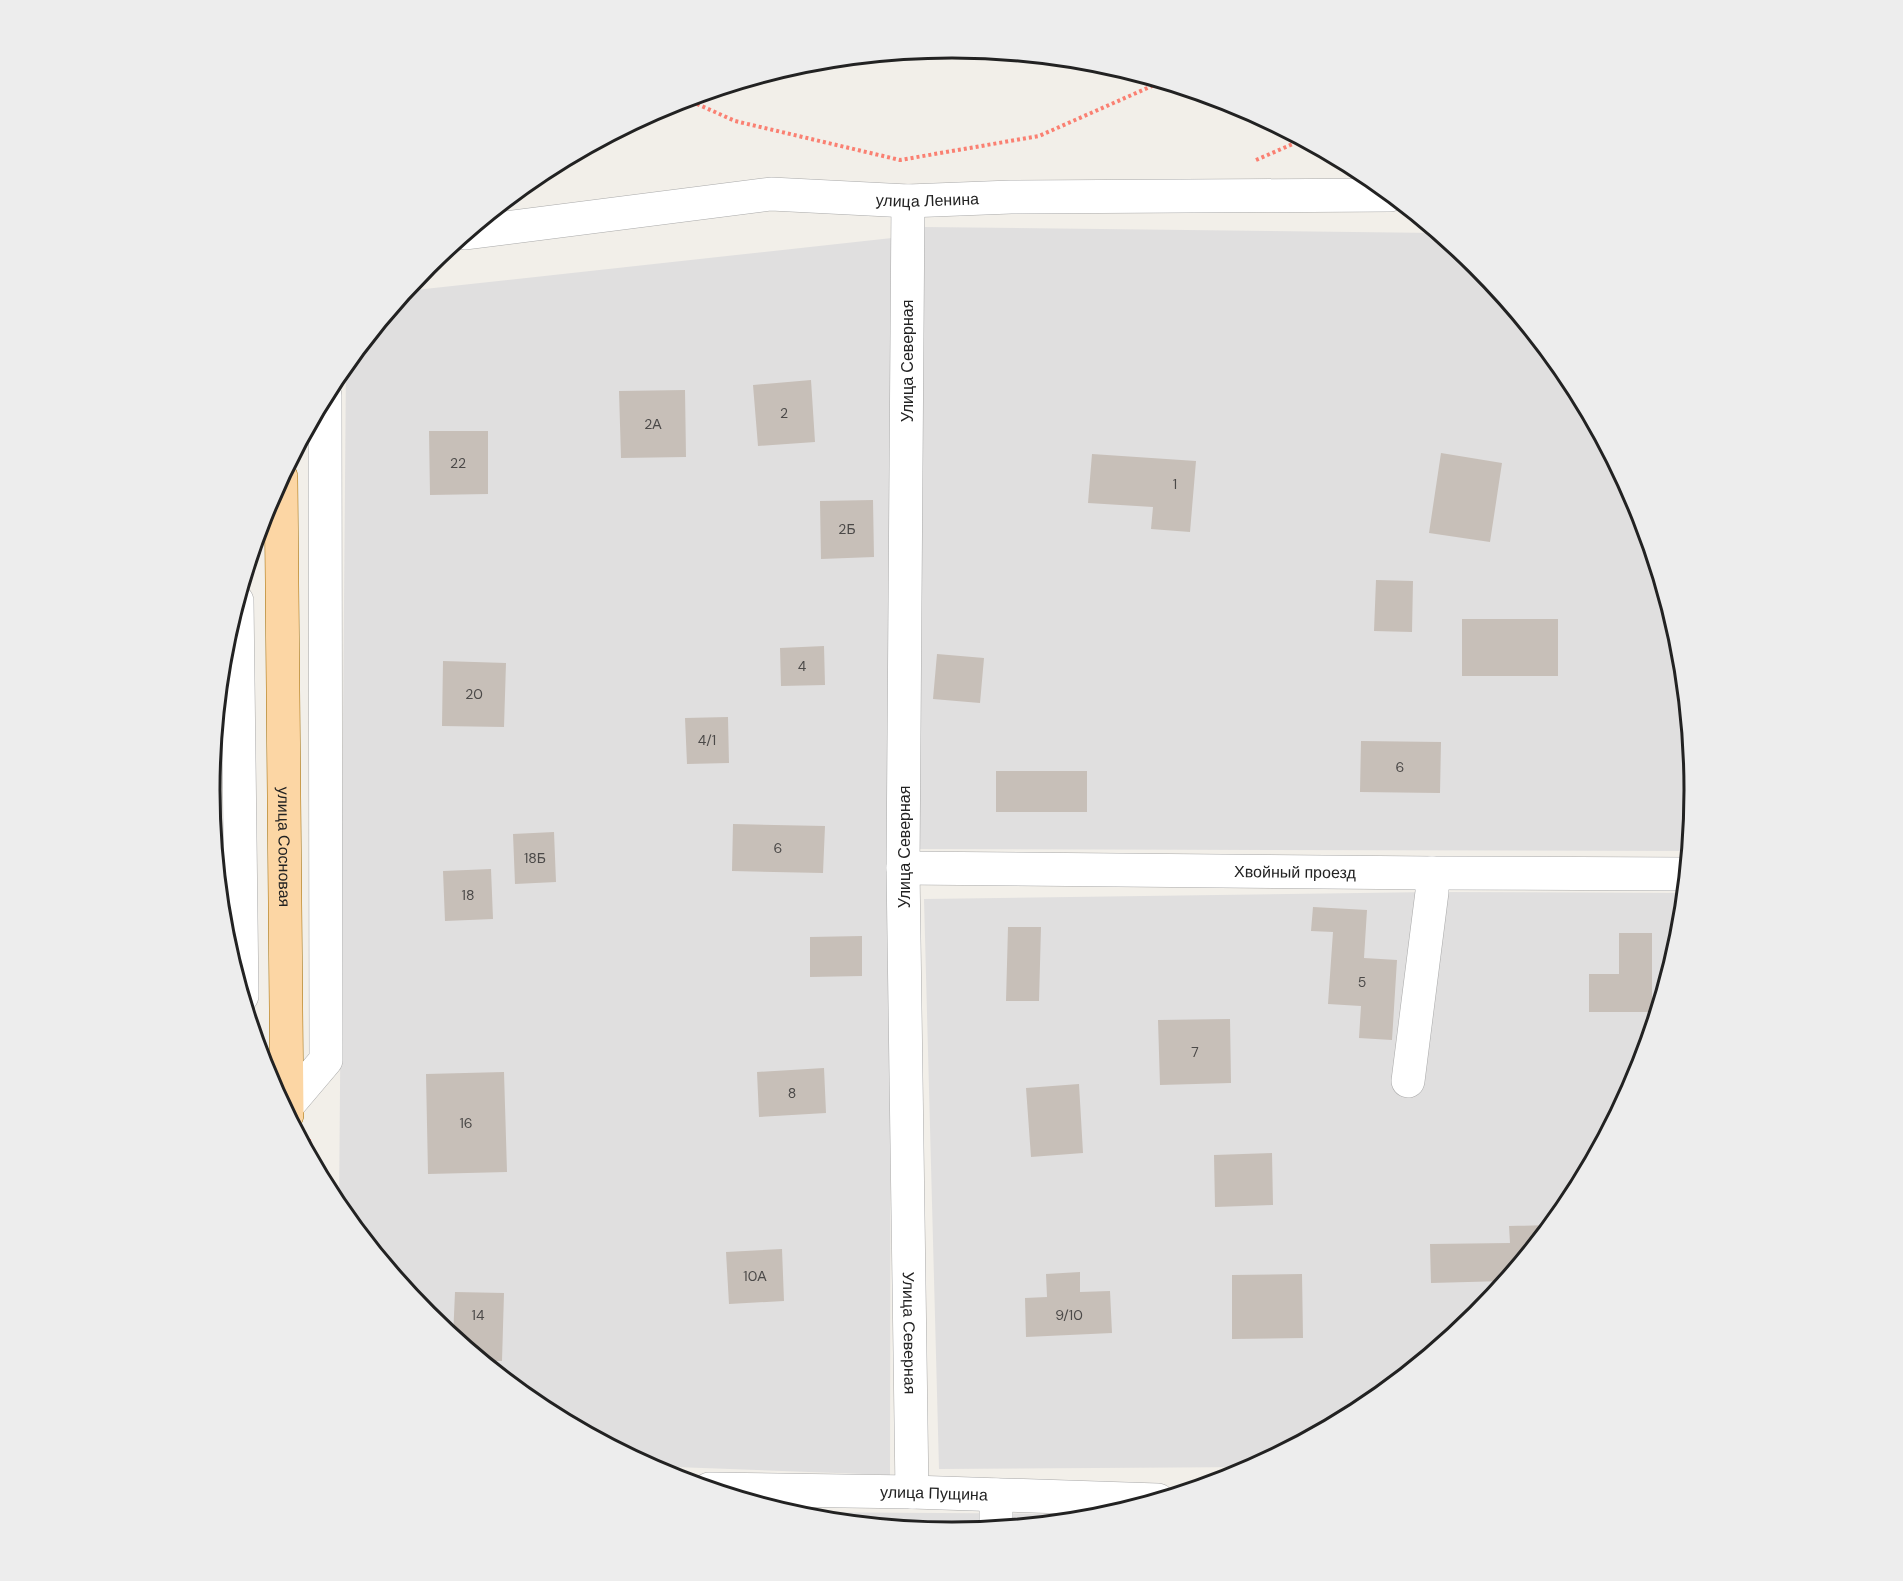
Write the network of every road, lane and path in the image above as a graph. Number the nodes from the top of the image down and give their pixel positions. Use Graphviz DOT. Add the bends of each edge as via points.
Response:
graph roads {
  1 [pos="1152,86"];
  2 [pos="697,104"];
  3 [pos="1376,195"];
  4 [pos="908,201"];
  5 [pos="480,231"];
  6 [pos="325,413"];
  7 [pos="281,497"];
  8 [pos="237,632"];
  9 [pos="903,868"];
  10 [pos="1432,873"];
  11 [pos="1678,874"];
  12 [pos="242,969"];
  13 [pos="1408,1080"];
  14 [pos="285,1092"];
  15 [pos="289,1102"];
  16 [pos="734,1489"];
  17 [pos="912,1492"];
  18 [pos="996,1495"];
  19 [pos="1135,1499"];
  20 [pos="996,1521"];
  1 -- 2 [label="path" via="1039,136 900,160 735,121"];
  3 -- 4 [label="street, улица Ленина"];
  4 -- 5 [label="street, улица Ленина" via="771,194"];
  4 -- 9 [label="street, Улица Северная"];
  6 -- 15 [label="street" via="326,1060"];
  7 -- 14 [label="main road, улица Сосновая"];
  8 -- 12 [label="street"];
  9 -- 10 [label="street, Хвойный проезд"];
  9 -- 17 [label="street, Улица Северная"];
  10 -- 11 [label="street, Хвойный проезд"];
  10 -- 13 [label="street"];
  16 -- 17 [label="street, улица Пущина"];
  17 -- 18 [label="street, улица Пущина"];
  18 -- 19 [label="street, улица Пущина"];
  18 -- 20 [label="street"];
}
